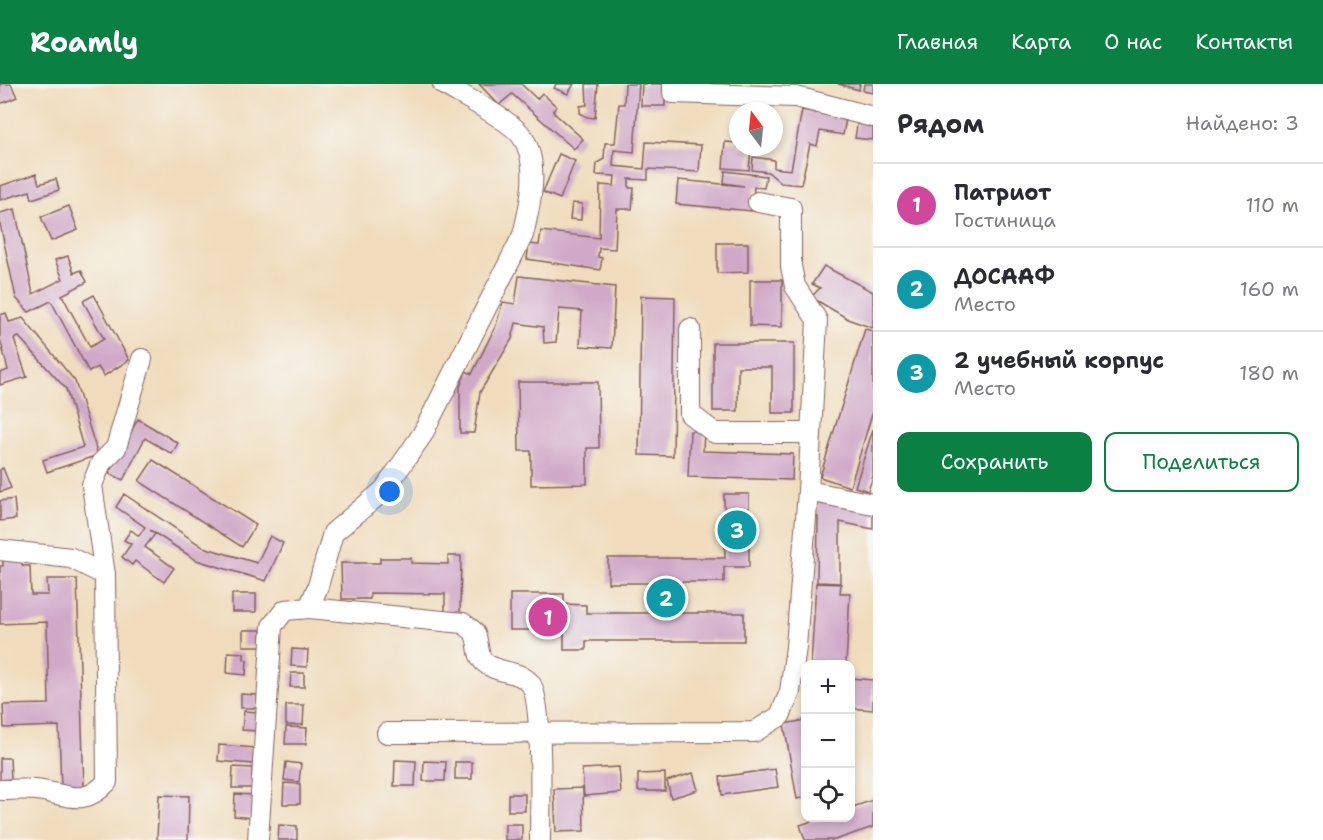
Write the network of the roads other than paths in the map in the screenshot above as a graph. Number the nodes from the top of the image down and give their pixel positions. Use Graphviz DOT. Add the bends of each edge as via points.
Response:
graph roads {
  1 [pos="443,84"];
  2 [pos="673,84"];
  3 [pos="771,90"];
  4 [pos="873,117"];
  5 [pos="758,202"];
  6 [pos="690,329"];
  7 [pos="142,359"];
  8 [pos="811,433"];
  9 [pos="808,491"];
  10 [pos="872,501"];
  11 [pos="0,550"];
  12 [pos="105,575"];
  13 [pos="309,608"];
  14 [pos="539,732"];
  15 [pos="387,733"];
  16 [pos="0,790"];
  17 [pos="258,840"];
  18 [pos="540,840"];
  1 -- 13 [label="street" via="521,135 533,175 523,235 422,435 384,490 333,533"];
  2 -- 3 [label="street" via="673,93"];
  3 -- 4 [label="street"];
  5 -- 8 [label="street" via="791,208 795,286 816,320"];
  6 -- 8 [label="street" via="690,414 715,433"];
  7 -- 12 [label="street" via="116,448 101,463 93,485"];
  8 -- 9 [label="street"];
  9 -- 10 [label="street"];
  9 -- 14 [label="street" via="796,647 790,692 780,716 754,732"];
  11 -- 12 [label="street" via="71,558"];
  12 -- 16 [label="street" via="107,782 98,792 85,797 60,796 42,790"];
  13 -- 14 [label="street" via="463,624 474,632 480,658 489,666 519,674 531,684 537,698"];
  13 -- 17 [label="street" via="285,610 272,626"];
  14 -- 15 [label="street"];
  14 -- 18 [label="street"];
}
